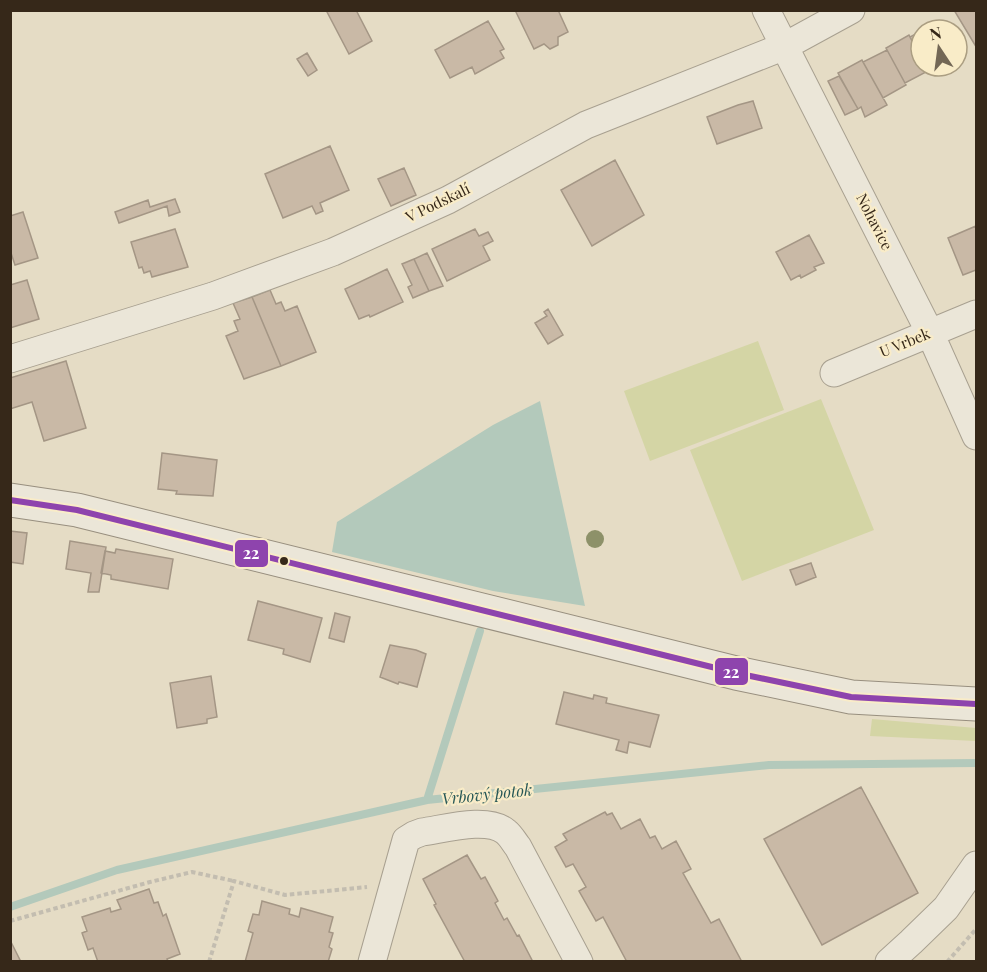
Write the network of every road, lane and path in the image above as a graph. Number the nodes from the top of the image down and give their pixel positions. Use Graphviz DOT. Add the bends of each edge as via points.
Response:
graph roads {
  1 [pos="766,10"];
  2 [pos="851,10"];
  3 [pos="785,46"];
  4 [pos="976,314"];
  5 [pos="930,333"];
  6 [pos="10,359"];
  7 [pos="834,373"];
  8 [pos="976,436"];
  9 [pos="10,500"];
  10 [pos="976,704"];
  11 [pos="976,865"];
  12 [pos="396,877"];
  13 [pos="234,881"];
  14 [pos="10,921"];
  15 [pos="976,929"];
  16 [pos="208,962"];
  17 [pos="372,962"];
  18 [pos="579,962"];
  19 [pos="889,962"];
  20 [pos="946,962"];
  1 -- 3 [label="street, Nohavice"];
  2 -- 3 [label="street, V Podskalí"];
  3 -- 5 [label="street, Nohavice"];
  3 -- 6 [label="street, V Podskalí" via="586,125 448,200 333,252 213,296"];
  4 -- 5 [label="street, U Vrbek"];
  5 -- 7 [label="street, U Vrbek"];
  5 -- 8 [label="street, Nohavice"];
  9 -- 10 [label="street" via="77,510 736,673 851,697"];
  11 -- 19 [label="street" via="946,908"];
  12 -- 13 [label="path" via="285,895"];
  12 -- 17 [label="street"];
  12 -- 18 [label="street" via="404,844 414,834 495,825 518,847"];
  13 -- 14 [label="path" via="192,872"];
  13 -- 16 [label="path"];
  15 -- 20 [label="path"];
}
